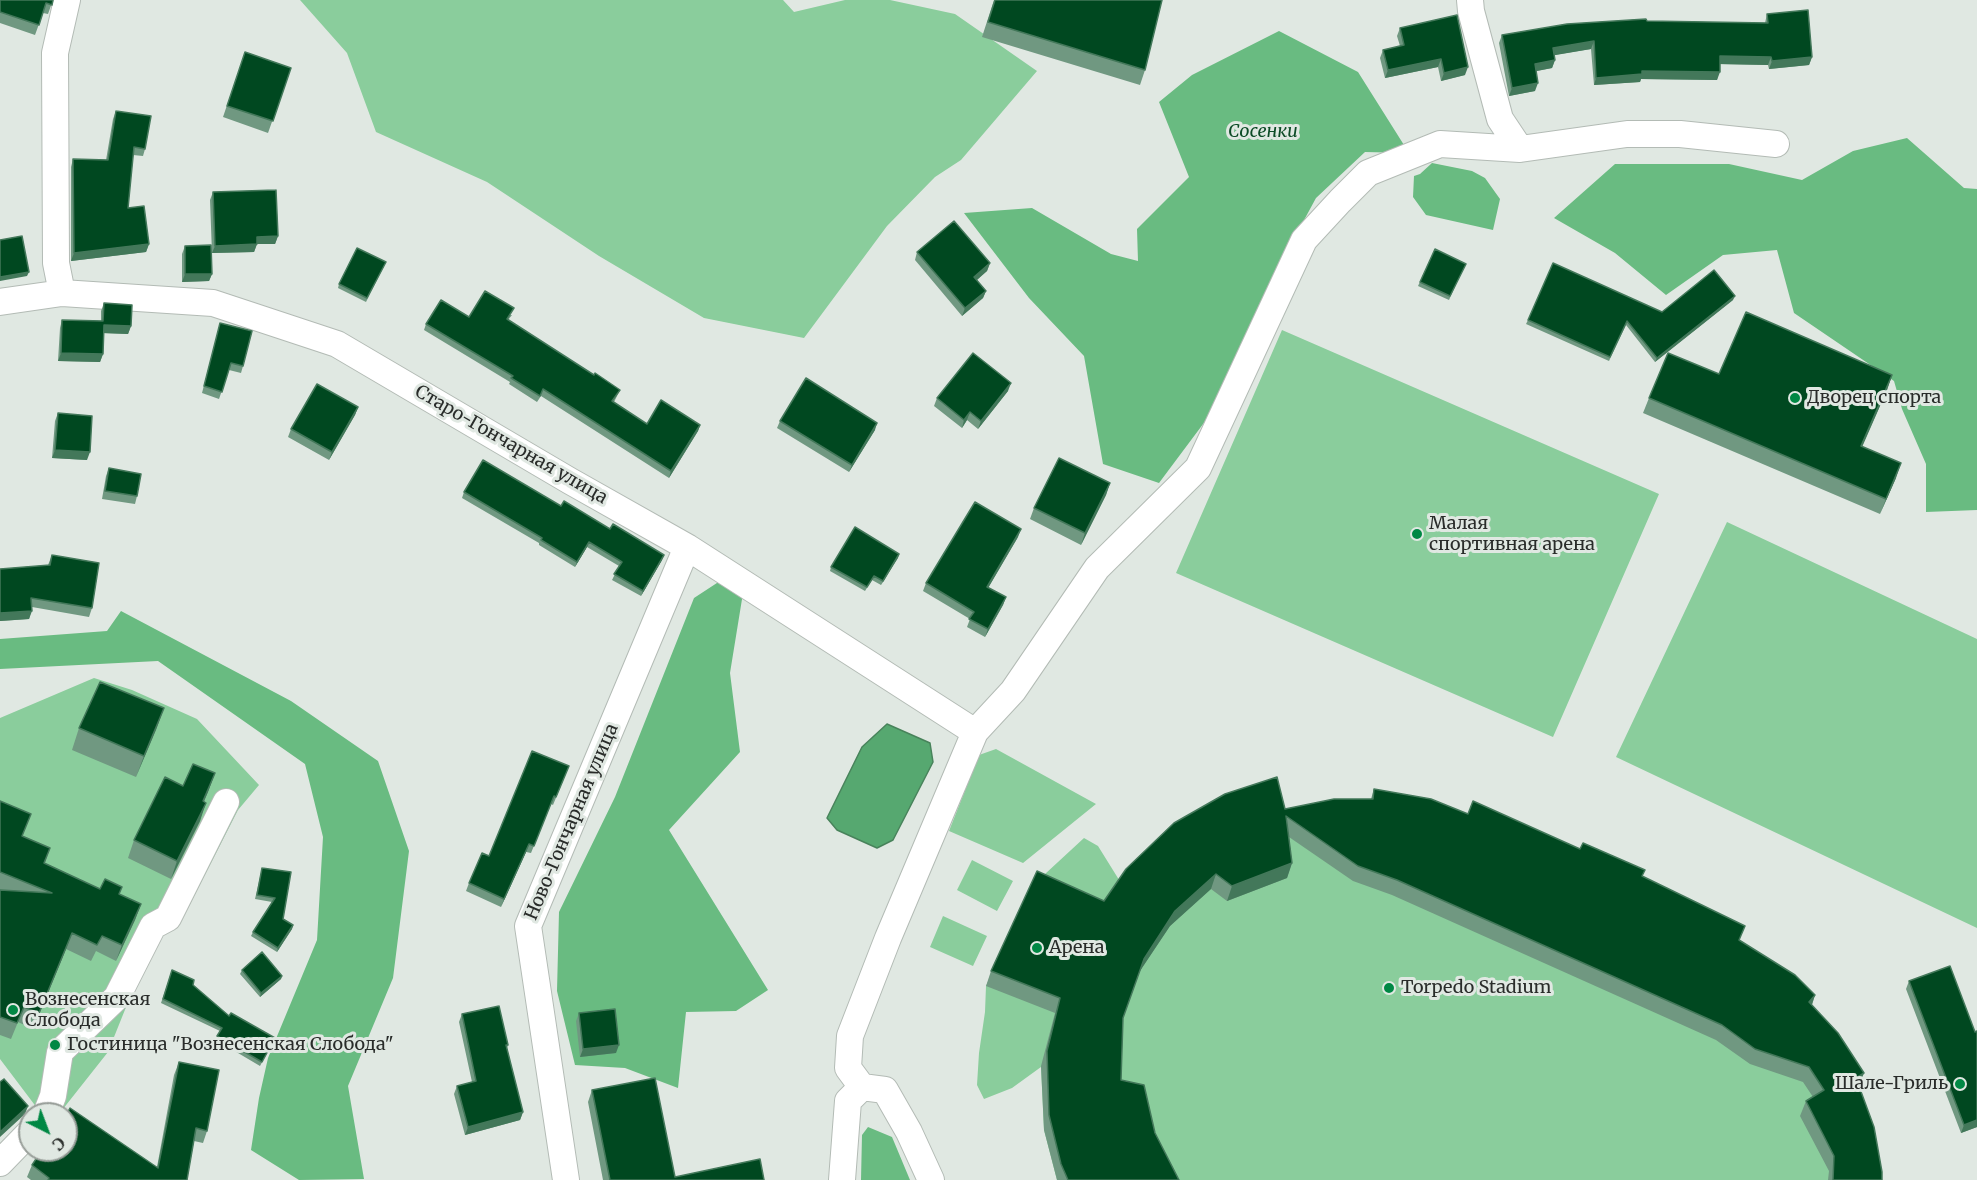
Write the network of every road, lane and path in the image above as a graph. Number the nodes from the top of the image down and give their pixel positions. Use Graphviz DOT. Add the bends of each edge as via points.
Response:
graph roads {
  1 [pos="67,0"];
  2 [pos="1470,0"];
  3 [pos="1776,144"];
  4 [pos="1520,149"];
  5 [pos="62,293"];
  6 [pos="0,302"];
  7 [pos="687,547"];
  8 [pos="975,732"];
  9 [pos="226,802"];
  10 [pos="862,1087"];
  11 [pos="51,1102"];
  12 [pos="18,1144"];
  13 [pos="0,1163"];
  14 [pos="566,1180"];
  15 [pos="842,1180"];
  16 [pos="931,1180"];
  1 -- 5 [label="street" via="55,54 56,263"];
  2 -- 4 [label="street" via="1500,119"];
  3 -- 4 [label="street" via="1680,134 1627,134"];
  4 -- 8 [label="street" via="1440,144 1368,173 1340,201 1304,240 1198,468 1097,568 1013,691"];
  5 -- 6 [label="street, Старо-Гончарная улица"];
  5 -- 7 [label="street, Старо-Гончарная улица" via="213,303 337,344"];
  7 -- 8 [label="street, Старо-Гончарная улица"];
  7 -- 14 [label="street, Ново-Гончарная улица" via="528,926"];
  8 -- 10 [label="street" via="850,1036 848,1068"];
  9 -- 11 [label="street" via="168,918 153,926 117,997 60,1052"];
  10 -- 15 [label="street" via="848,1101"];
  10 -- 16 [label="street" via="885,1090"];
  12 -- 13 [label="street"];
}
